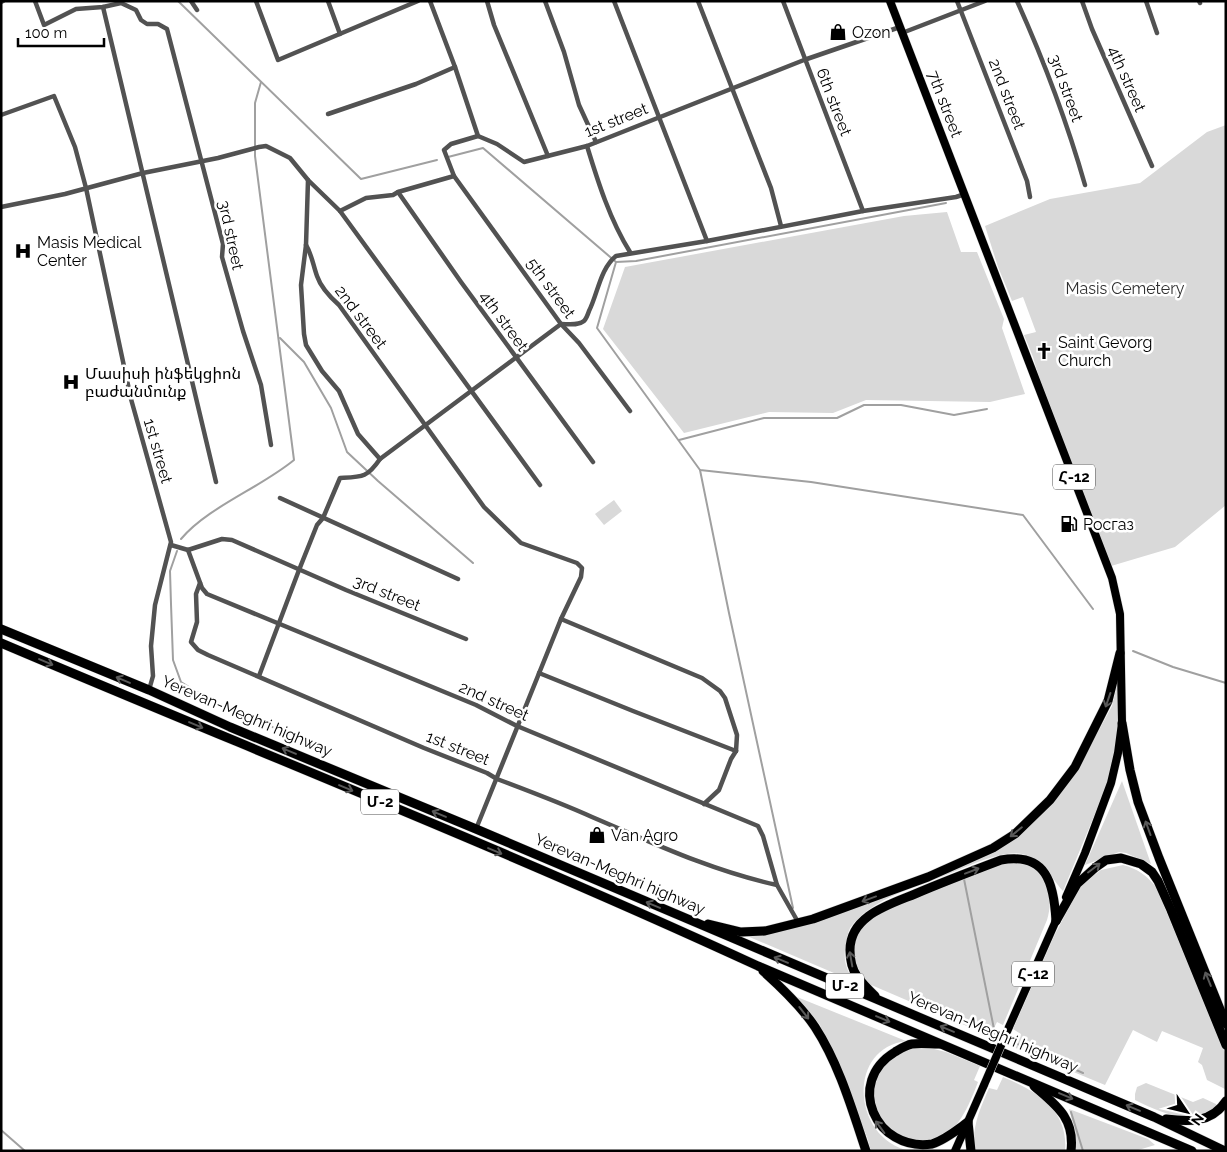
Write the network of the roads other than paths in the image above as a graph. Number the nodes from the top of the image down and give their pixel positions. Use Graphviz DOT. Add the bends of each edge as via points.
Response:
graph roads {
  1 [pos="35,1"];
  2 [pos="191,1"];
  3 [pos="256,1"];
  4 [pos="328,1"];
  5 [pos="418,1"];
  6 [pos="430,1"];
  7 [pos="487,1"];
  8 [pos="545,1"];
  9 [pos="614,1"];
  10 [pos="698,1"];
  11 [pos="783,1"];
  12 [pos="890,1"];
  13 [pos="957,1"];
  14 [pos="985,1"];
  15 [pos="1017,1"];
  16 [pos="1082,1"];
  17 [pos="1146,1"];
  18 [pos="104,7"];
  19 [pos="197,10"];
  20 [pos="961,10"];
  21 [pos="901,30"];
  22 [pos="340,34"];
  23 [pos="1158,34"];
  24 [pos="804,60"];
  25 [pos="455,67"];
  26 [pos="732,87"];
  27 [pos="328,114"];
  28 [pos="1,115"];
  29 [pos="658,116"];
  30 [pos="478,136"];
  31 [pos="596,142"];
  32 [pos="587,146"];
  33 [pos="548,156"];
  34 [pos="201,161"];
  35 [pos="1152,166"];
  36 [pos="143,173"];
  37 [pos="454,176"];
  38 [pos="308,180"];
  39 [pos="1084,185"];
  40 [pos="86,188"];
  41 [pos="398,192"];
  42 [pos="965,194"];
  43 [pos="1030,197"];
  44 [pos="1,207"];
  45 [pos="340,211"];
  46 [pos="863,211"];
  47 [pos="782,226"];
  48 [pos="707,241"];
  49 [pos="306,245"];
  50 [pos="630,252"];
  51 [pos="561,324"];
  52 [pos="516,358"];
  53 [pos="471,391"];
  54 [pos="630,412"];
  55 [pos="424,425"];
  56 [pos="271,445"];
  57 [pos="380,459"];
  58 [pos="593,462"];
  59 [pos="216,482"];
  60 [pos="540,485"];
  61 [pos="280,498"];
  62 [pos="323,518"];
  63 [pos="171,545"];
  64 [pos="188,550"];
  65 [pos="299,570"];
  66 [pos="458,579"];
  67 [pos="200,583"];
  68 [pos="561,619"];
  69 [pos="278,624"];
  70 [pos="1,629"];
  71 [pos="466,639"];
  72 [pos="1,643"];
  73 [pos="1120,653"];
  74 [pos="539,673"];
  75 [pos="259,676"];
  76 [pos="149,690"];
  77 [pos="1122,723"];
  78 [pos="517,726"];
  79 [pos="736,751"];
  80 [pos="497,779"];
  81 [pos="704,804"];
  82 [pos="476,829"];
  83 [pos="777,885"];
  84 [pos="1056,921"];
  85 [pos="798,923"];
  86 [pos="697,924"];
  87 [pos="758,966"];
  88 [pos="877,999"];
  89 [pos="1226,1024"];
  90 [pos="945,1044"];
  91 [pos="1226,1045"];
  92 [pos="1028,1080"];
  93 [pos="1226,1101"];
  94 [pos="1154,1117"];
  95 [pos="968,1122"];
  96 [pos="866,1151"];
  97 [pos="955,1151"];
  98 [pos="971,1151"];
  99 [pos="1071,1151"];
  100 [pos="1192,1151"];
  101 [pos="1225,1151"];
  1 -- 18 [label="street" via="44,25 76,9"];
  2 -- 19 [label="street"];
  3 -- 22 [label="street" via="278,60"];
  4 -- 22 [label="street"];
  5 -- 22 [label="street"];
  6 -- 25 [label="street"];
  7 -- 33 [label="street"];
  8 -- 31 [label="street"];
  9 -- 29 [label="street"];
  10 -- 26 [label="street"];
  11 -- 24 [label="street, 6th street"];
  12 -- 21 [label="main road, 7th street / Հ-12"];
  13 -- 20 [label="street, 2nd street"];
  14 -- 20 [label="street, 1st street"];
  15 -- 39 [label="street, 3rd street" via="1043,59"];
  16 -- 35 [label="street, 4th street"];
  17 -- 23 [label="street"];
  18 -- 34 [label="street, 3rd street" via="121,3 136,10 147,24 158,24 167,29"];
  18 -- 36 [label="street"];
  20 -- 21 [label="street, 1st street"];
  20 -- 43 [label="street, 2nd street" via="1027,181"];
  21 -- 24 [label="street, 1st street"];
  21 -- 42 [label="main road, 7th street / Հ-12"];
  24 -- 26 [label="street, 1st street"];
  24 -- 46 [label="street, 6th street"];
  25 -- 27 [label="street"];
  25 -- 30 [label="street"];
  26 -- 29 [label="street, 1st street"];
  26 -- 47 [label="street" via="771,188"];
  28 -- 40 [label="street, 1st street" via="54,96 76,147"];
  29 -- 31 [label="street, 1st street"];
  29 -- 48 [label="street"];
  30 -- 33 [label="street, 1st street" via="524,162"];
  30 -- 37 [label="street, 5th street" via="451,144 444,150"];
  31 -- 32 [label="street, 1st street"];
  32 -- 33 [label="street, 1st street"];
  32 -- 50 [label="street" via="599,184"];
  34 -- 36 [label="street"];
  34 -- 38 [label="street" via="266,146 290,158"];
  34 -- 56 [label="street, 3rd street" via="223,244 222,257 260,385"];
  36 -- 40 [label="street"];
  36 -- 59 [label="street"];
  37 -- 41 [label="street"];
  37 -- 51 [label="street, 5th street"];
  38 -- 45 [label="street"];
  38 -- 49 [label="street, 2nd street"];
  40 -- 44 [label="street"];
  40 -- 63 [label="street, 1st street" via="131,399"];
  41 -- 45 [label="street" via="366,198"];
  41 -- 52 [label="street, 4th street"];
  42 -- 46 [label="street"];
  42 -- 73 [label="main road, 7th street / Հ-12" via="1112,578 1120,614"];
  45 -- 53 [label="street"];
  46 -- 47 [label="street"];
  47 -- 48 [label="street"];
  48 -- 50 [label="street"];
  49 -- 55 [label="street, 2nd street" via="327,293 339,305"];
  49 -- 57 [label="street" via="301,285 306,346 339,391 358,434"];
  50 -- 51 [label="street" via="610,261 585,320 578,324"];
  51 -- 52 [label="street"];
  51 -- 54 [label="street, 5th street"];
  52 -- 53 [label="street"];
  52 -- 58 [label="street, 4th street"];
  53 -- 55 [label="street"];
  53 -- 60 [label="street"];
  55 -- 57 [label="street"];
  55 -- 68 [label="street, 2nd street" via="484,507 521,543 577,563 582,568"];
  57 -- 62 [label="street" via="364,476 340,478"];
  61 -- 62 [label="street"];
  62 -- 65 [label="street"];
  62 -- 66 [label="street"];
  63 -- 64 [label="street"];
  63 -- 76 [label="street" via="155,605 151,646 153,676"];
  64 -- 65 [label="street, 3rd street" via="222,539 232,540"];
  64 -- 67 [label="street, 2nd street"];
  65 -- 69 [label="street"];
  65 -- 71 [label="street, 3rd street"];
  67 -- 69 [label="street, 2nd street" via="207,594"];
  67 -- 75 [label="street, 1st street" via="192,642 198,650"];
  68 -- 74 [label="street"];
  68 -- 79 [label="street" via="702,678 720,691 737,735"];
  69 -- 75 [label="street"];
  69 -- 78 [label="street, 2nd street" via="476,705"];
  76 -- 70 [label="highway, Yerevan-Meghri highway / Մ-2, one-way"];
  72 -- 87 [label="highway, Yerevan-Meghri highway / Մ-2, one-way"];
  73 -- 77 [label="main road, Հ-12"];
  73 -- 85 [label="highway, one-way" via="1108,700 1075,767 1050,800 1015,834 993,848 928,877"];
  74 -- 78 [label="street"];
  74 -- 79 [label="street"];
  75 -- 80 [label="street, 1st street"];
  82 -- 76 [label="highway, Yerevan-Meghri highway / Մ-2, one-way"];
  77 -- 84 [label="main road, Հ-12" via="1111,783"];
  89 -- 77 [label="highway, one-way" via="1138,802"];
  78 -- 80 [label="street"];
  78 -- 81 [label="street, 2nd street"];
  79 -- 81 [label="street" via="730,758 719,790"];
  80 -- 82 [label="street"];
  80 -- 83 [label="street, 1st street" via="718,869"];
  81 -- 83 [label="street, 2nd street" via="758,826"];
  86 -- 82 [label="highway, Yerevan-Meghri highway / Մ-2, one-way"];
  83 -- 85 [label="street, 2nd street"];
  88 -- 84 [label="highway, one-way" via="852,967 850,944 854,932 872,913 914,894 1001,860 1020,859 1040,869 1049,881 1055,899"];
  84 -- 91 [label="highway, one-way" via="1077,884 1106,860 1121,858 1141,864 1152,872 1171,910"];
  84 -- 95 [label="main road, Հ-12, bridge"];
  85 -- 86 [label="highway" via="765,931 741,932 711,924"];
  88 -- 86 [label="highway, Yerevan-Meghri highway / Մ-2, one-way"];
  87 -- 90 [label="highway, Yerevan-Meghri highway / Մ-2, one-way"];
  87 -- 96 [label="highway, one-way" via="797,1003 824,1040"];
  94 -- 88 [label="highway, Yerevan-Meghri highway / Մ-2, one-way"];
  90 -- 92 [label="highway, Yerevan-Meghri highway / Մ-2"];
  95 -- 90 [label="highway, one-way" via="932,1144 906,1146 882,1131 872,1113 871,1080 888,1056 912,1044"];
  92 -- 99 [label="highway" via="1062,1112 1071,1131"];
  92 -- 100 [label="highway, Yerevan-Meghri highway / Մ-2, one-way"];
  93 -- 94 [label="highway" via="1212,1116 1200,1120"];
  94 -- 101 [label="highway, Yerevan-Meghri highway / Մ-2"];
  95 -- 97 [label="main road"];
  95 -- 98 [label="highway"];
}
